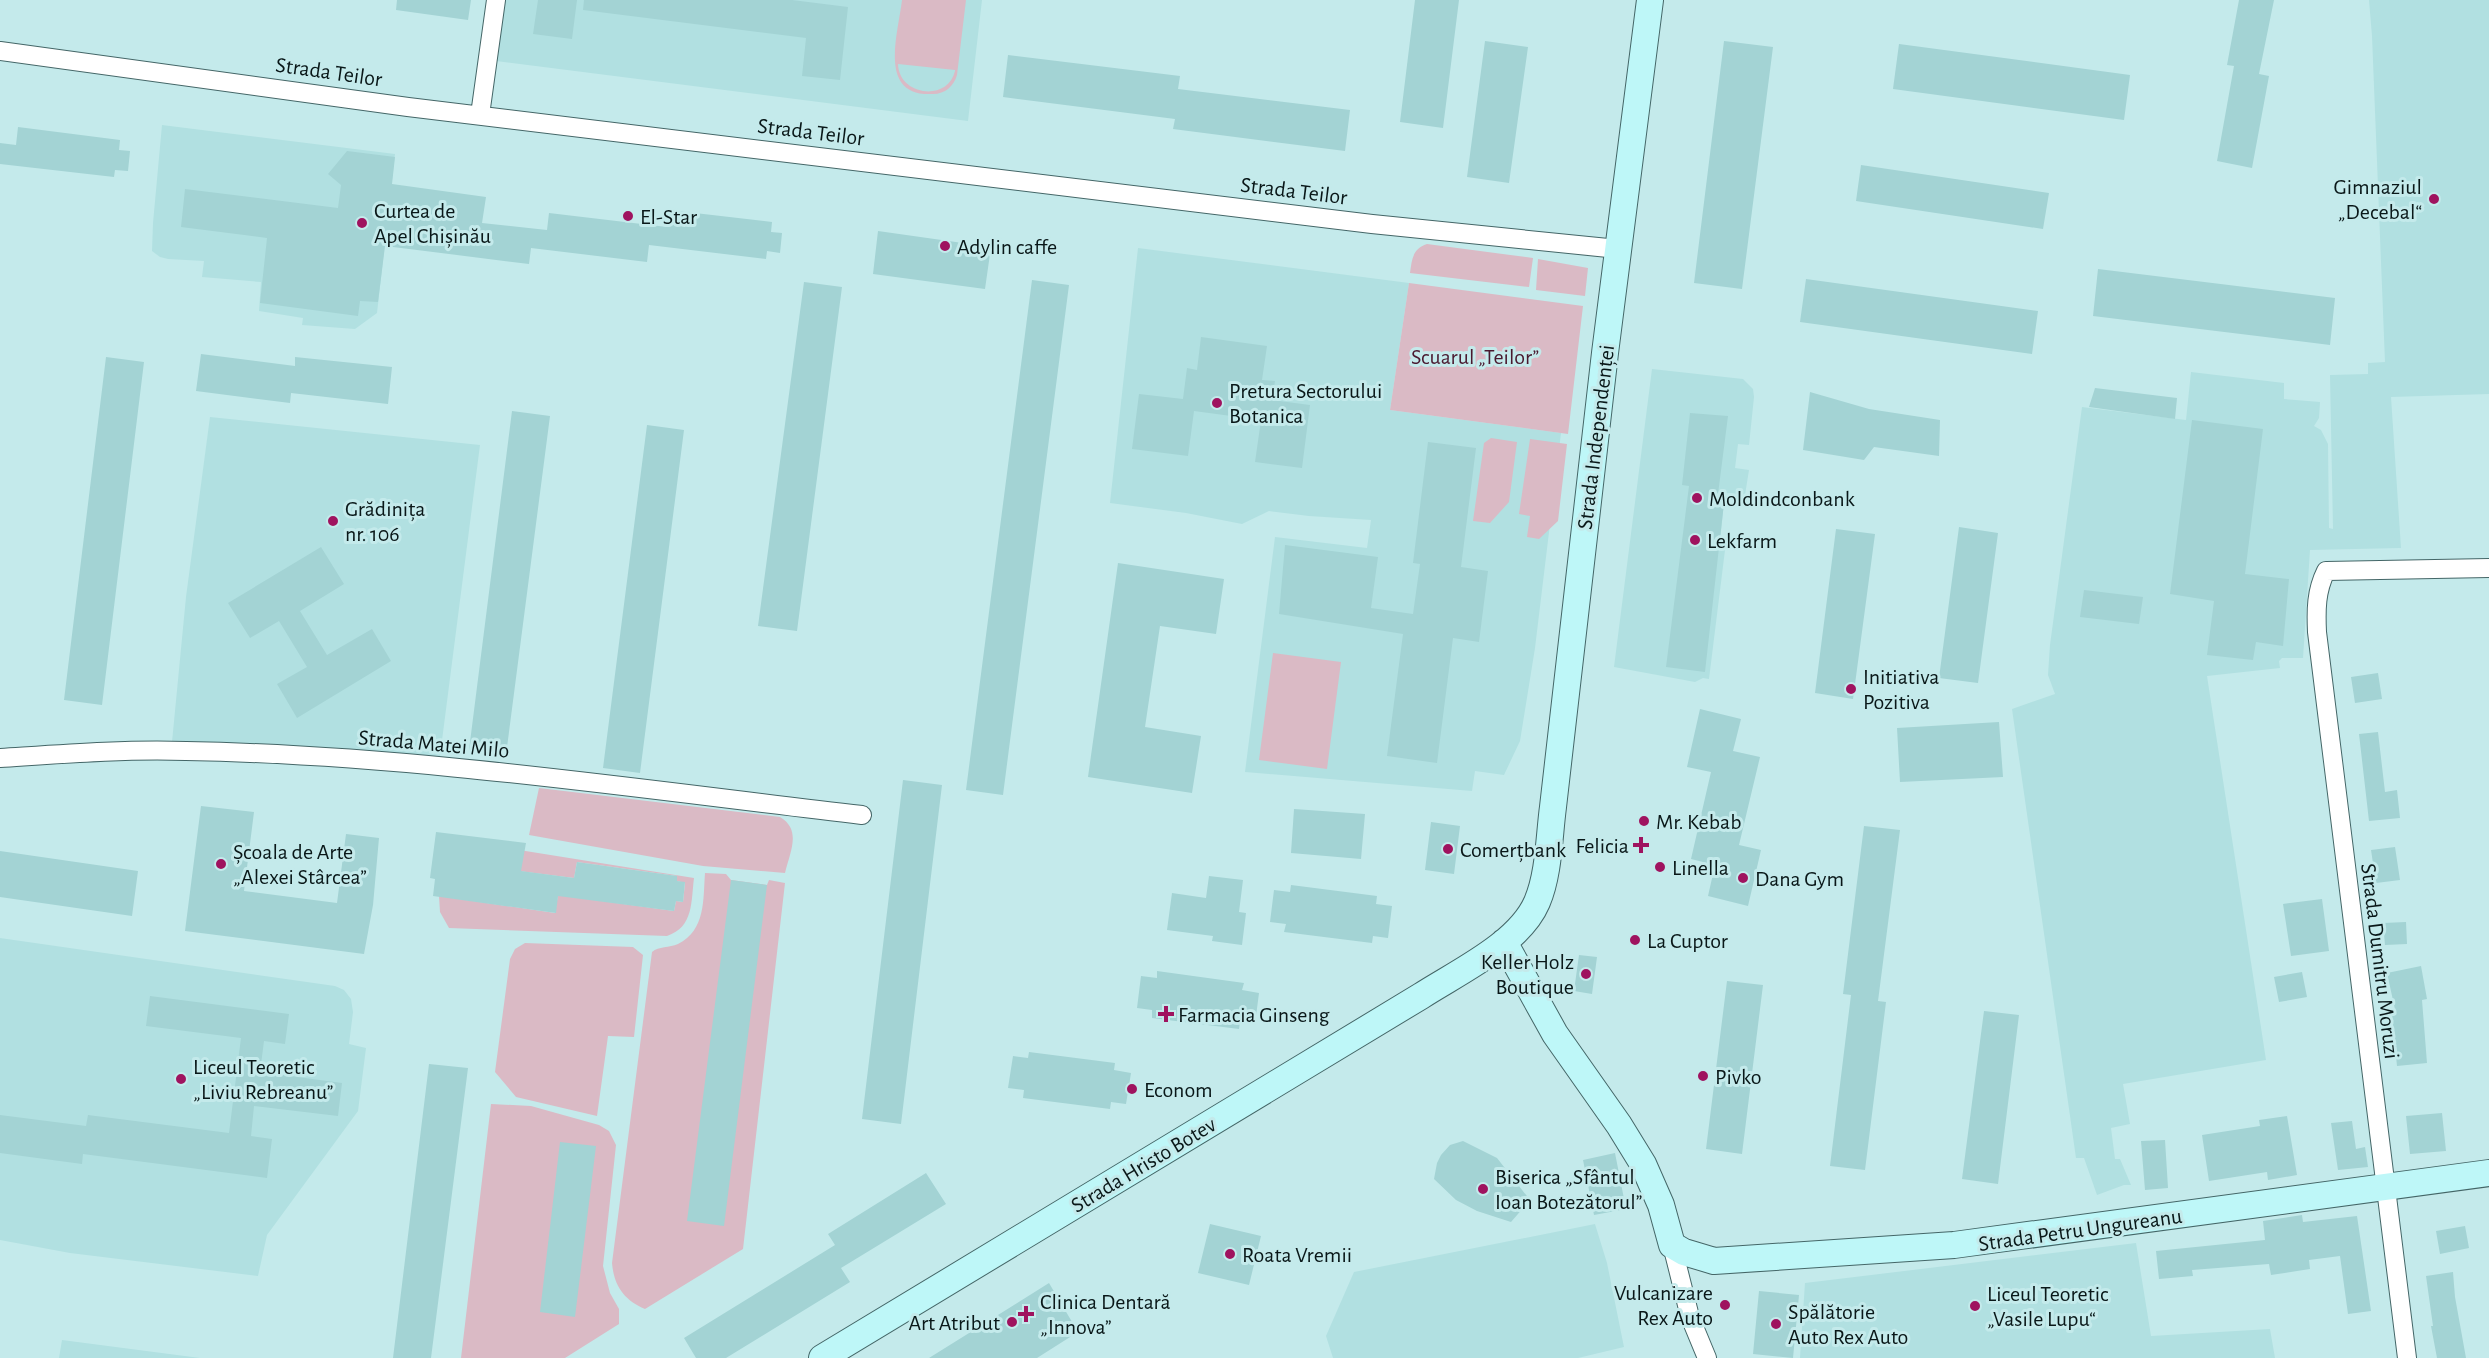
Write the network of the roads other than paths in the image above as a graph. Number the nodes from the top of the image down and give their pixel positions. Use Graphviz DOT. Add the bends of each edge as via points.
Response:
graph roads {
  1 [pos="496,0"];
  2 [pos="1650,0"];
  3 [pos="0,51"];
  4 [pos="480,115"];
  5 [pos="1618,249"];
  6 [pos="2489,568"];
  7 [pos="0,758"];
  8 [pos="862,815"];
  9 [pos="1504,942"];
  10 [pos="2489,1173"];
  11 [pos="2385,1188"];
  12 [pos="1672,1245"];
  13 [pos="822,1358"];
  14 [pos="1707,1358"];
  15 [pos="2407,1358"];
  1 -- 4 [label="street"];
  2 -- 5 [label="main road, Strada Independenței"];
  3 -- 4 [label="street, Strada Teilor"];
  4 -- 5 [label="street, Strada Teilor" via="1360,222"];
  5 -- 9 [label="main road, Strada Independenței" via="1544,875 1529,918"];
  6 -- 11 [label="street, Strada Dumitru Moruzi" via="2326,571 2316,603"];
  7 -- 8 [label="street, Strada Matei Milo" via="127,751 279,753 532,776"];
  9 -- 12 [label="main road" via="1540,1011 1643,1164"];
  9 -- 13 [label="main road, Strada Hristo Botev"];
  10 -- 11 [label="main road, Strada Petru Ungureanu"];
  11 -- 12 [label="main road, Strada Petru Ungureanu" via="1954,1245 1725,1261 1702,1258"];
  11 -- 15 [label="street, Strada Dumitru Moruzi"];
  12 -- 14 [label="street" via="1690,1317"];
}
